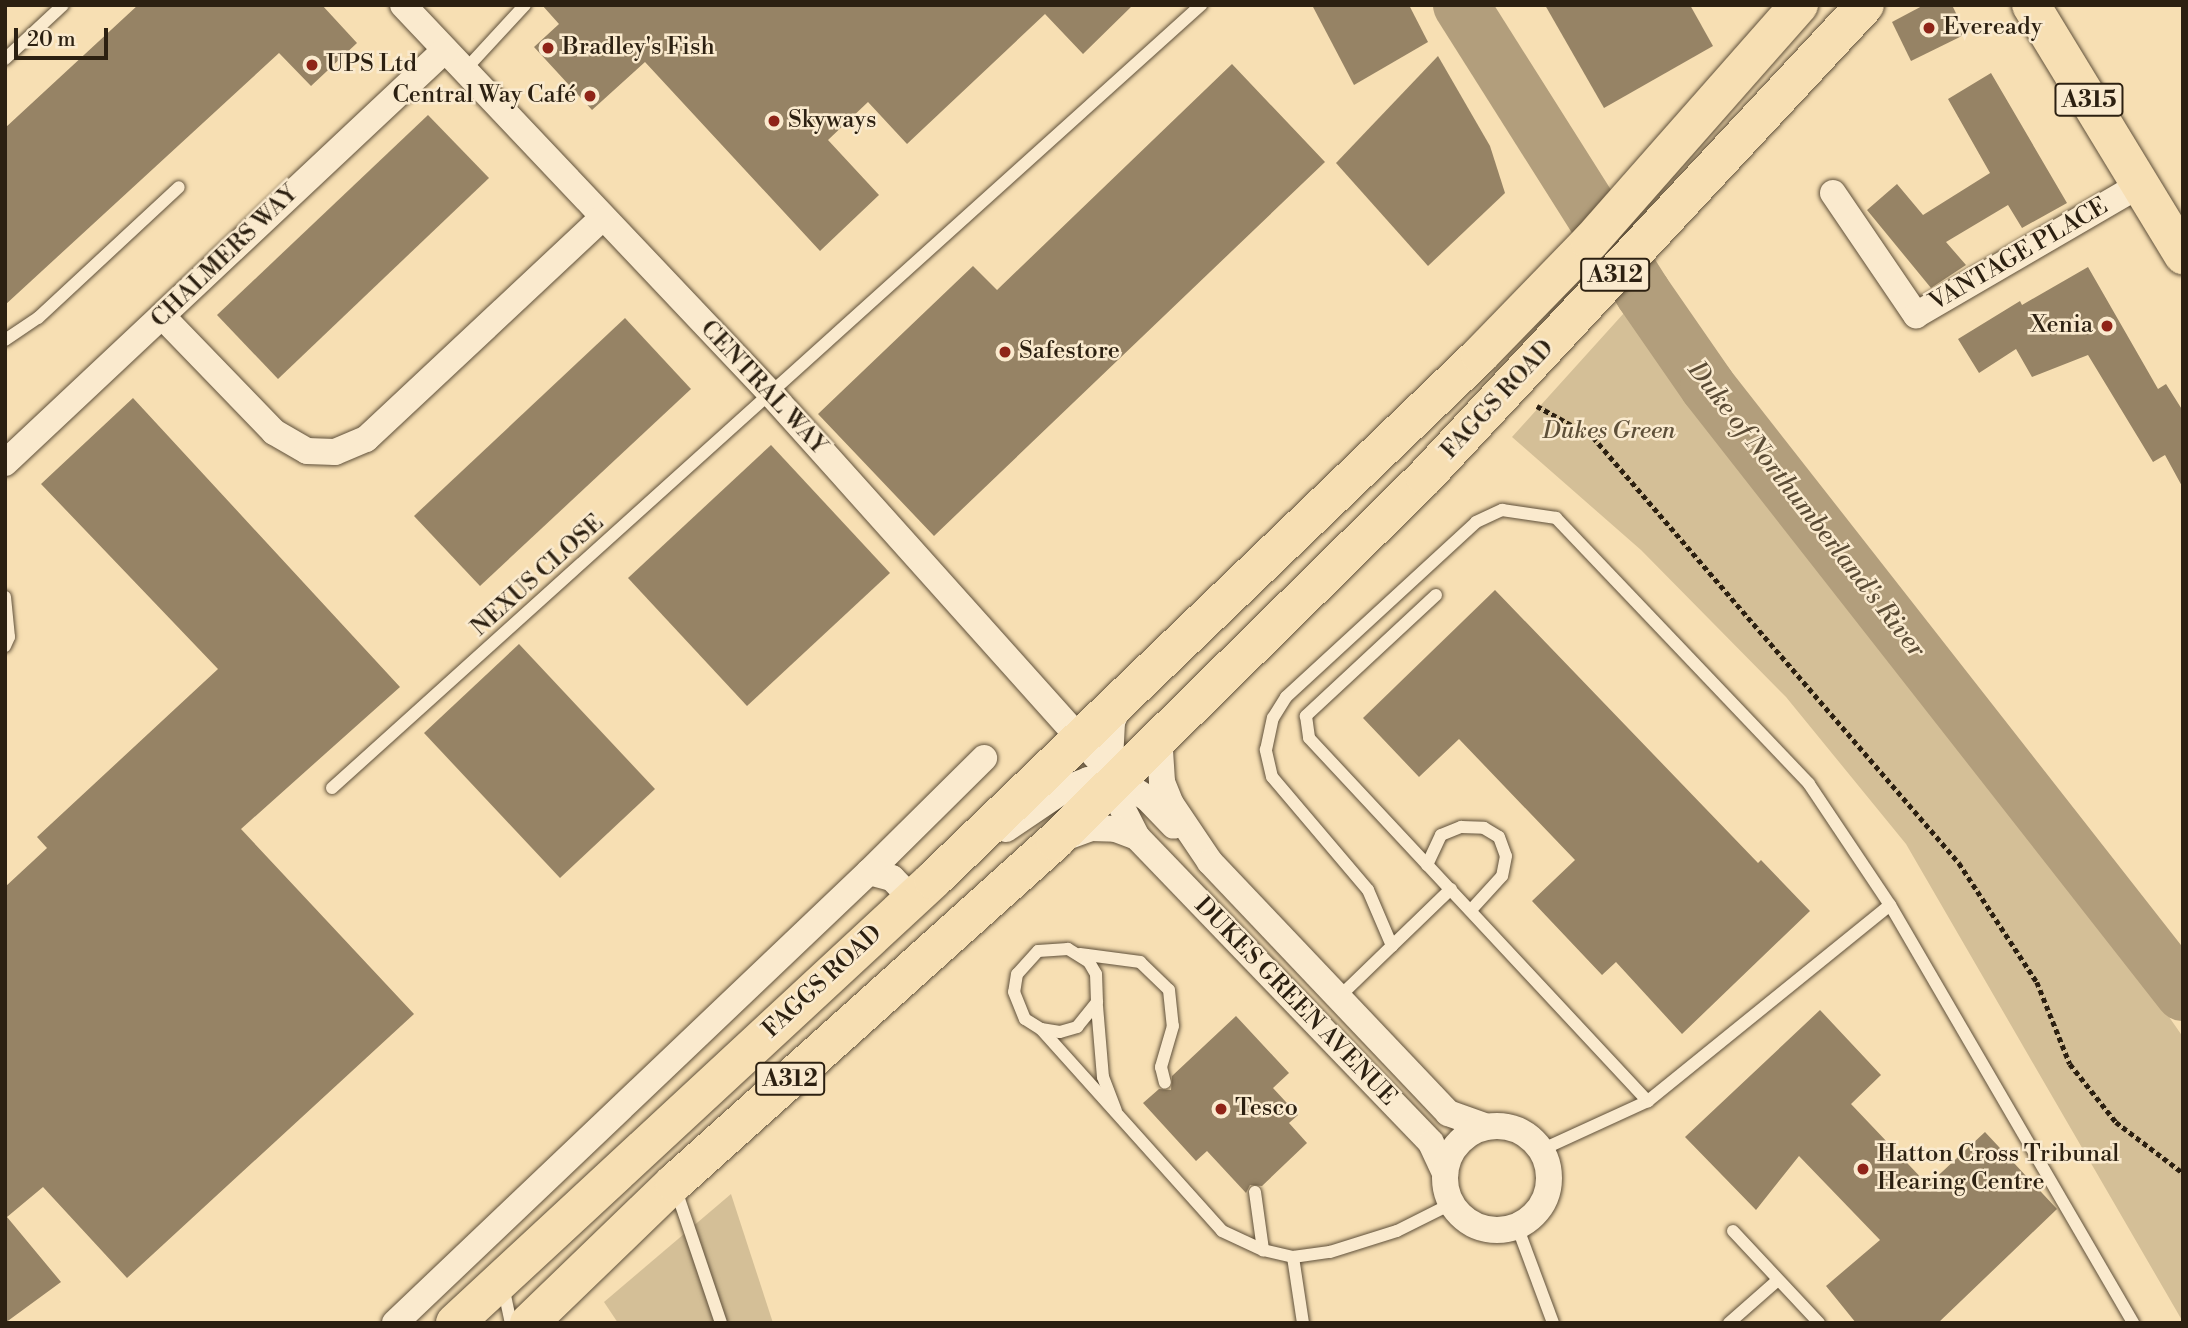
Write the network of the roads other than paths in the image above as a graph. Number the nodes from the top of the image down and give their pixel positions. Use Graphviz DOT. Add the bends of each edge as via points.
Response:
graph roads {
  1 [pos="63,5"];
  2 [pos="403,5"];
  3 [pos="525,5"];
  4 [pos="1201,5"];
  5 [pos="1799,5"];
  6 [pos="1865,5"];
  7 [pos="2031,5"];
  8 [pos="445,50"];
  9 [pos="5,59"];
  10 [pos="464,71"];
  11 [pos="2141,184"];
  12 [pos="179,187"];
  13 [pos="1833,193"];
  14 [pos="602,218"];
  15 [pos="2183,255"];
  16 [pos="163,317"];
  17 [pos="5,340"];
  18 [pos="772,396"];
  19 [pos="5,463"];
  20 [pos="1436,594"];
  21 [pos="5,597"];
  22 [pos="1287,609"];
  23 [pos="5,646"];
  24 [pos="1159,735"];
  25 [pos="1094,739"];
  26 [pos="984,758"];
  27 [pos="1115,778"];
  28 [pos="332,788"];
  29 [pos="1137,837"];
  30 [pos="1055,841"];
  31 [pos="1210,862"];
  32 [pos="1427,865"];
  33 [pos="869,872"];
  34 [pos="1451,889"];
  35 [pos="923,890"];
  36 [pos="1890,905"];
  37 [pos="1471,910"];
  38 [pos="1392,946"];
  39 [pos="1079,954"];
  40 [pos="1338,999"];
  41 [pos="1097,1002"];
  42 [pos="1041,1029"];
  43 [pos="1165,1083"];
  44 [pos="1648,1101"];
  45 [pos="1118,1118"];
  46 [pos="1487,1127"];
  47 [pos="1541,1150"];
  48 [pos="1445,1173"];
  49 [pos="674,1183"];
  50 [pos="1255,1192"];
  51 [pos="1451,1204"];
  52 [pos="1517,1226"];
  53 [pos="1733,1231"];
  54 [pos="1263,1250"];
  55 [pos="1293,1257"];
  56 [pos="502,1279"];
  57 [pos="1777,1280"];
  58 [pos="395,1323"];
  59 [pos="455,1323"];
  60 [pos="512,1323"];
  61 [pos="529,1323"];
  62 [pos="721,1323"];
  63 [pos="1303,1323"];
  64 [pos="1553,1323"];
  65 [pos="1729,1323"];
  66 [pos="1819,1323"];
  67 [pos="2133,1323"];
  1 -- 9 [label="lane"];
  2 -- 8 [label="street, CENTRAL WAY"];
  3 -- 10 [label="lane"];
  4 -- 18 [label="lane, NEXUS CLOSE"];
  5 -- 25 [label="main road, FAGGS ROAD / A312" via="1590,242 1480,355 1125,693"];
  6 -- 22 [label="main road, FAGGS ROAD / A312" via="1511,387"];
  7 -- 11 [label="main road, A315"];
  8 -- 10 [label="street, CENTRAL WAY"];
  8 -- 16 [label="street, CHALMERS WAY"];
  10 -- 14 [label="street, CENTRAL WAY"];
  11 -- 13 [label="street, VANTAGE PLACE" via="1916,315"];
  11 -- 15 [label="main road, A315"];
  12 -- 17 [label="lane" via="38,318"];
  14 -- 16 [label="street" via="366,439 335,452 307,451 274,432"];
  14 -- 18 [label="street, CENTRAL WAY"];
  16 -- 19 [label="street, CHALMERS WAY"];
  18 -- 25 [label="street, CENTRAL WAY"];
  18 -- 28 [label="lane, NEXUS CLOSE"];
  20 -- 32 [label="lane" via="1306,716 1309,738 1328,762"];
  21 -- 23 [label="lane" via="9,637"];
  22 -- 24 [label="main road, FAGGS ROAD / A312"];
  22 -- 25 [label="main road"];
  24 -- 27 [label="main road, FAGGS ROAD / A312"];
  24 -- 31 [label="street, DUKES GREEN AVENUE" via="1162,782 1171,804"];
  25 -- 27 [label="street, CENTRAL WAY"];
  25 -- 35 [label="main road, FAGGS ROAD / A312"];
  26 -- 33 [label="street"];
  27 -- 29 [label="street" via="1125,818"];
  27 -- 30 [label="main road, FAGGS ROAD / A312"];
  27 -- 31 [label="street, DUKES GREEN AVENUE" via="1148,799"];
  27 -- 35 [label="street" via="1088,780 1065,789"];
  29 -- 30 [label="street, FAGGS ROAD" via="1116,829 1091,828"];
  29 -- 48 [label="street, DUKES GREEN AVENUE" via="1431,1143"];
  30 -- 49 [label="main road, FAGGS ROAD / A312"];
  31 -- 40 [label="street, DUKES GREEN AVENUE"];
  32 -- 34 [label="lane"];
  32 -- 37 [label="lane" via="1441,835 1451,831 1484,828 1499,837 1506,856 1502,876"];
  33 -- 35 [label="street"];
  33 -- 58 [label="street"];
  34 -- 37 [label="lane"];
  34 -- 38 [label="lane"];
  35 -- 56 [label="main road, FAGGS ROAD / A312"];
  36 -- 38 [label="lane" via="1809,784 1556,518 1503,510 1476,522 1286,697 1273,718 1266,750 1272,778 1368,890"];
  36 -- 44 [label="lane"];
  36 -- 67 [label="lane"];
  37 -- 44 [label="lane"];
  38 -- 40 [label="lane"];
  39 -- 41 [label="lane" via="1096,974"];
  39 -- 42 [label="lane" via="1060,948 1038,951 1017,974 1016,1005 1025,1019"];
  39 -- 43 [label="lane" via="1140,962 1170,990 1173,1026 1161,1067"];
  40 -- 46 [label="street, DUKES GREEN AVENUE" via="1448,1113"];
  41 -- 42 [label="lane" via="1077,1027 1060,1032"];
  41 -- 45 [label="lane" via="1103,1077"];
  42 -- 45 [label="lane"];
  44 -- 47 [label="lane"];
  45 -- 54 [label="lane" via="1222,1231"];
  46 -- 47 [label="street" via="1518,1130"];
  46 -- 48 [label="street" via="1462,1140"];
  47 -- 52 [label="street" via="1549,1185 1532,1217"];
  48 -- 51 [label="street"];
  49 -- 61 [label="main road, FAGGS ROAD / A312"];
  49 -- 62 [label="lane"];
  50 -- 54 [label="lane"];
  51 -- 52 [label="street" via="1461,1216 1487,1229"];
  51 -- 55 [label="lane" via="1397,1231 1330,1252"];
  52 -- 64 [label="lane"];
  53 -- 57 [label="lane"];
  54 -- 55 [label="lane"];
  55 -- 63 [label="lane"];
  56 -- 59 [label="main road, FAGGS ROAD / A312"];
  56 -- 60 [label="lane"];
  57 -- 65 [label="lane"];
  57 -- 66 [label="lane"];
}
